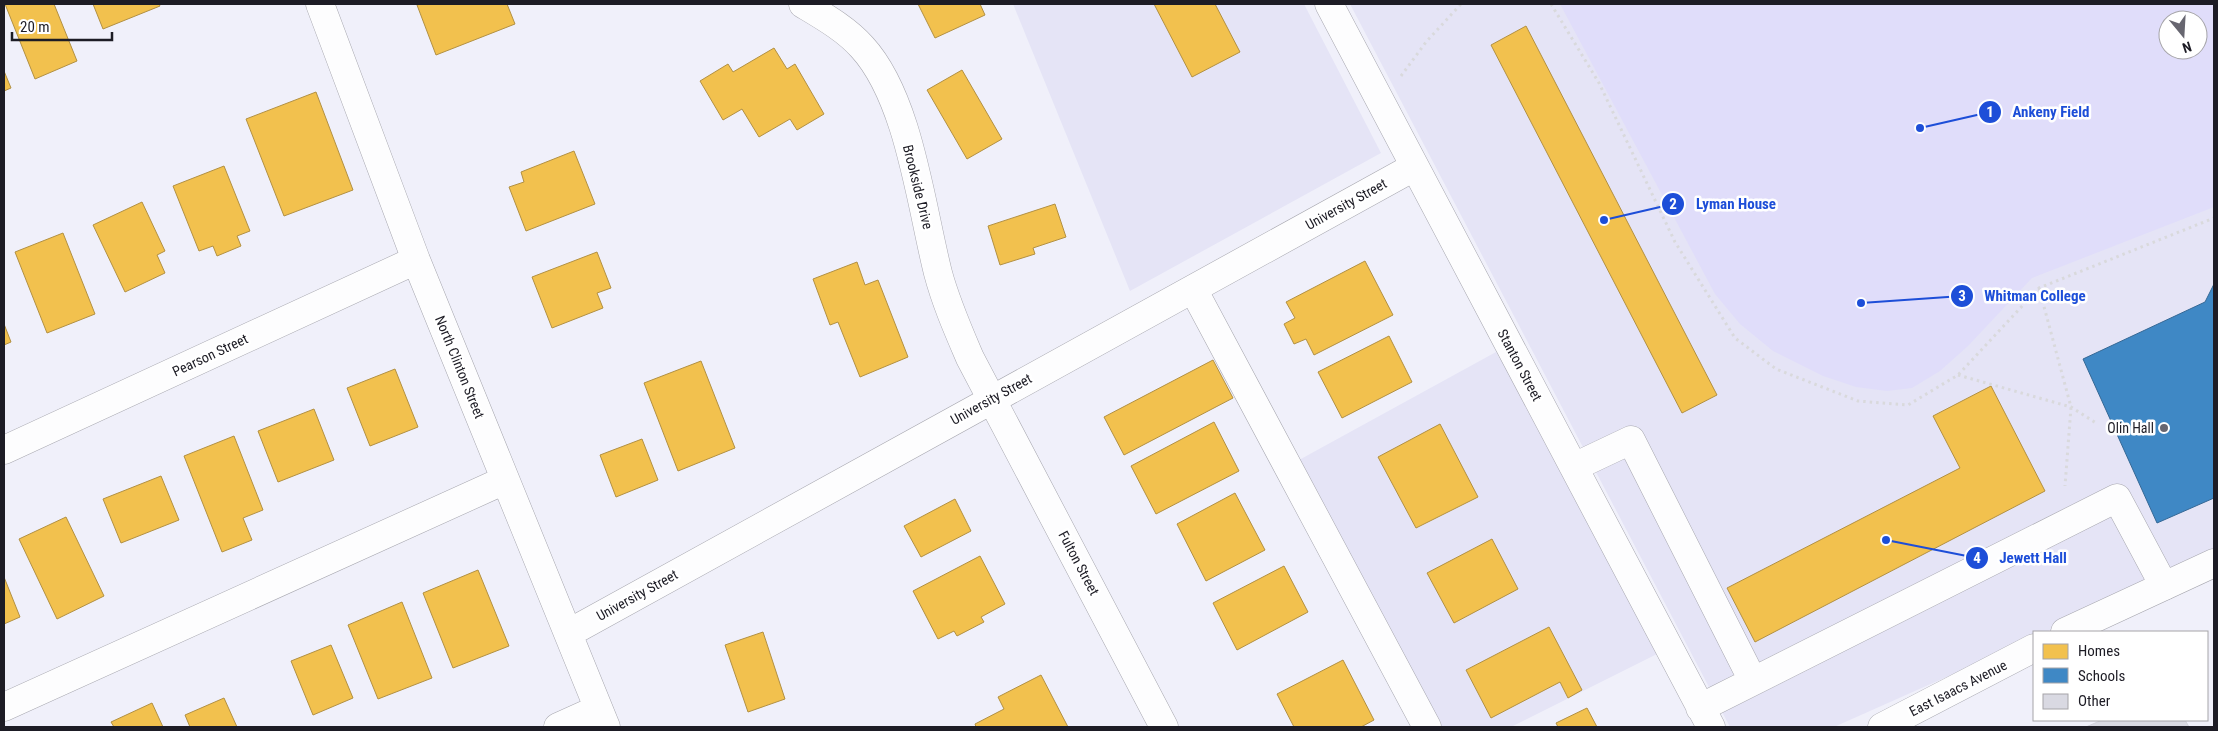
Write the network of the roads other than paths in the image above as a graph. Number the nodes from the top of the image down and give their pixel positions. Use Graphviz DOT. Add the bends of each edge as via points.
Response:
graph roads {
  1 [pos="320,4"];
  2 [pos="804,4"];
  3 [pos="1328,4"];
  4 [pos="1414,166"];
  5 [pos="416,260"];
  6 [pos="1193,289"];
  7 [pos="993,398"];
  8 [pos="4,450"];
  9 [pos="1574,467"];
  10 [pos="505,480"];
  11 [pos="2214,564"];
  12 [pos="2164,586"];
  13 [pos="2067,631"];
  14 [pos="569,633"];
  15 [pos="2033,649"];
  16 [pos="1753,681"];
  17 [pos="4,707"];
  18 [pos="1706,717"];
  19 [pos="602,718"];
  20 [pos="558,727"];
  21 [pos="1164,727"];
  22 [pos="1426,727"];
  23 [pos="1882,727"];
  1 -- 5 [label="street, North Clinton Street"];
  2 -- 7 [label="street, Brookside Drive" via="862,47 885,82 914,162 950,313"];
  3 -- 4 [label="street, Stanton Street"];
  4 -- 6 [label="street, University Street"];
  4 -- 9 [label="street, Stanton Street"];
  5 -- 8 [label="street, Pearson Street"];
  5 -- 10 [label="street, North Clinton Street"];
  6 -- 7 [label="street, University Street"];
  6 -- 22 [label="street"];
  7 -- 14 [label="street, University Street"];
  7 -- 21 [label="street, Fulton Street"];
  9 -- 16 [label="street" via="1631,440"];
  9 -- 18 [label="street, Stanton Street"];
  10 -- 14 [label="street, North Clinton Street"];
  10 -- 17 [label="street"];
  11 -- 12 [label="street"];
  12 -- 13 [label="street"];
  12 -- 16 [label="street" via="2117,498"];
  14 -- 19 [label="street, North Clinton Street"];
  15 -- 23 [label="street, East Isaacs Avenue"];
  16 -- 18 [label="street"];
  19 -- 20 [label="street"];
}
